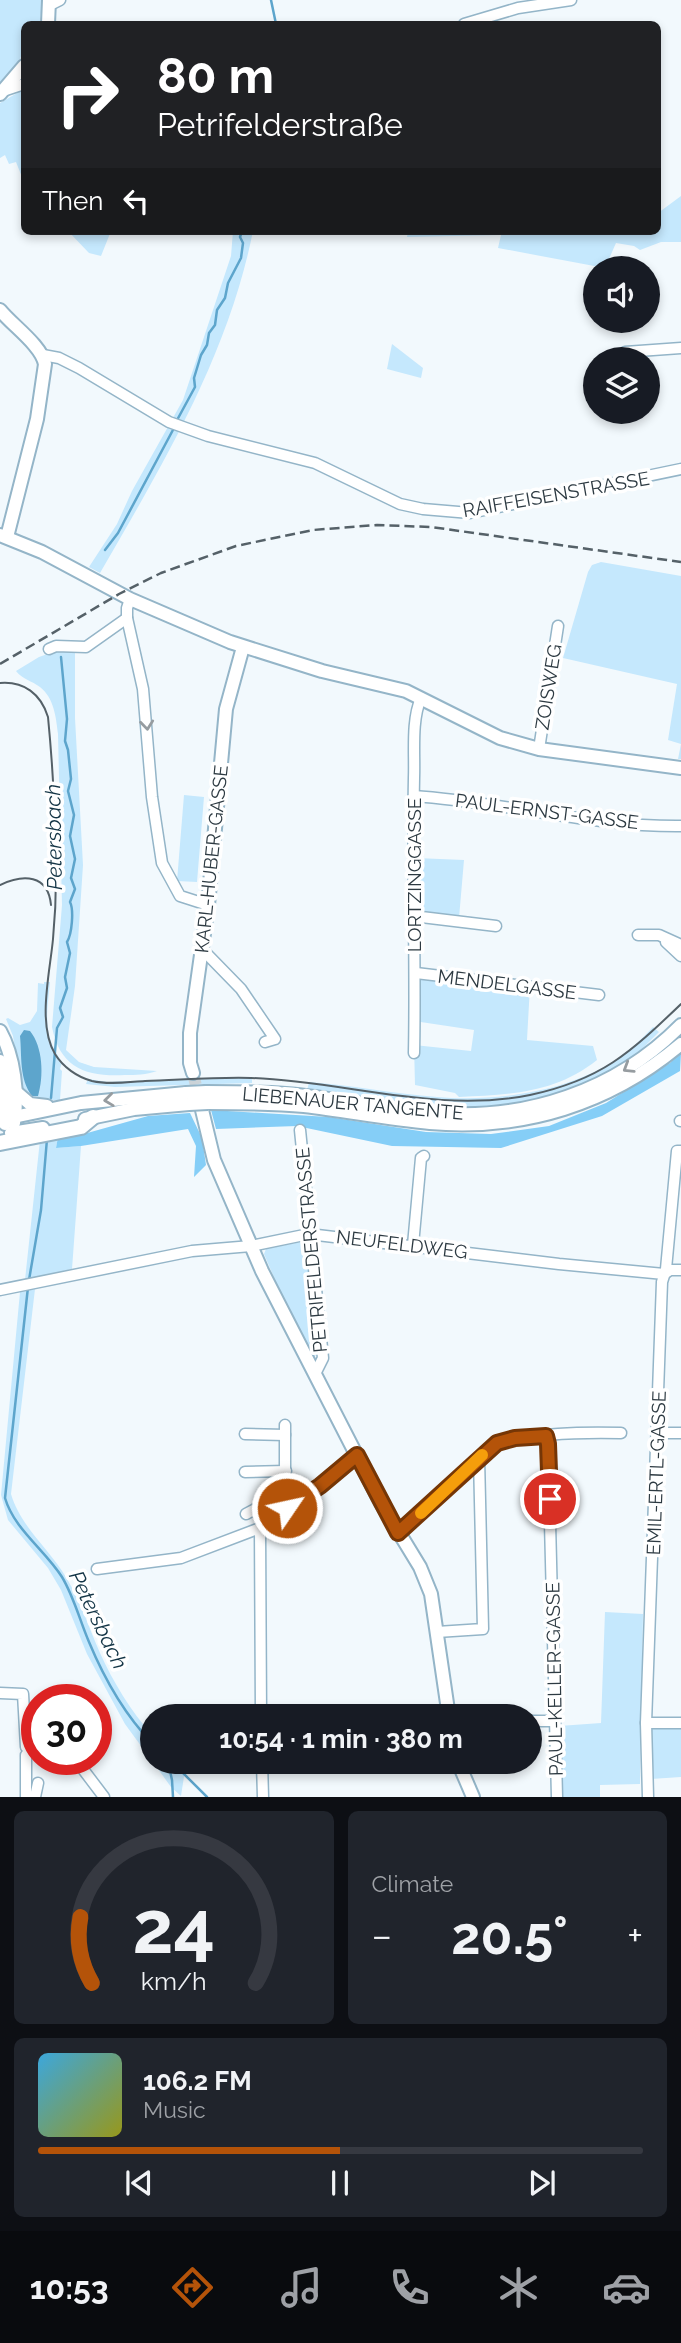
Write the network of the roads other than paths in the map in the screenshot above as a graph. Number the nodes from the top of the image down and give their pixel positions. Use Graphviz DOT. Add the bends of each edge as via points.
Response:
graph roads {
  1 [pos="571,0"];
  2 [pos="53,2"];
  3 [pos="49,21"];
  4 [pos="474,21"];
  5 [pos="21,70"];
  6 [pos="21,85"];
  7 [pos="3,92"];
  8 [pos="0,310"];
  9 [pos="681,348"];
  10 [pos="660,350"];
  11 [pos="43,355"];
  12 [pos="681,469"];
  13 [pos="4,536"];
  14 [pos="130,599"];
  15 [pos="127,618"];
  16 [pos="558,626"];
  17 [pos="243,648"];
  18 [pos="50,649"];
  19 [pos="421,698"];
  20 [pos="539,749"];
  21 [pos="681,768"];
  22 [pos="414,796"];
  23 [pos="681,826"];
  24 [pos="208,905"];
  25 [pos="413,916"];
  26 [pos="496,926"];
  27 [pos="638,935"];
  28 [pos="661,937"];
  29 [pos="681,945"];
  30 [pos="202,949"];
  31 [pos="681,956"];
  32 [pos="416,974"];
  33 [pos="599,995"];
  34 [pos="681,1025"];
  35 [pos="0,1031"];
  36 [pos="265,1042"];
  37 [pos="681,1044"];
  38 [pos="414,1053"];
  39 [pos="0,1063"];
  40 [pos="192,1073"];
  41 [pos="15,1091"];
  42 [pos="188,1099"];
  43 [pos="205,1102"];
  44 [pos="67,1105"];
  45 [pos="93,1117"];
  46 [pos="6,1118"];
  47 [pos="300,1130"];
  48 [pos="4,1137"];
  49 [pos="679,1151"];
  50 [pos="424,1156"];
  51 [pos="309,1234"];
  52 [pos="412,1245"];
  53 [pos="251,1246"];
  54 [pos="681,1270"];
  55 [pos="664,1273"];
  56 [pos="0,1290"];
  57 [pos="315,1374"];
  58 [pos="621,1433"];
  59 [pos="658,1433"];
  60 [pos="681,1433"];
  61 [pos="245,1434"];
  62 [pos="546,1436"];
  63 [pos="357,1455"];
  64 [pos="479,1458"];
  65 [pos="286,1471"];
  66 [pos="245,1472"];
  67 [pos="285,1493"];
  68 [pos="287,1508"];
  69 [pos="246,1514"];
  70 [pos="260,1528"];
  71 [pos="398,1533"];
  72 [pos="97,1569"];
  73 [pos="437,1632"];
  74 [pos="0,1693"];
  75 [pos="261,1704"];
  76 [pos="447,1704"];
  77 [pos="542,1721"];
  78 [pos="554,1721"];
  79 [pos="646,1723"];
  80 [pos="681,1723"];
  81 [pos="262,1774"];
  82 [pos="463,1774"];
  83 [pos="87,1775"];
  84 [pos="38,1783"];
  85 [pos="26,1797"];
  86 [pos="35,1797"];
  87 [pos="104,1797"];
  88 [pos="263,1797"];
  89 [pos="473,1797"];
  90 [pos="557,1797"];
  91 [pos="648,1797"];
  1 -- 4 [label="street"];
  2 -- 3 [label="main road"];
  5 -- 7 [label="main road"];
  6 -- 7 [label="street"];
  8 -- 11 [label="main road"];
  9 -- 10 [label="street"];
  11 -- 12 [label="street, RAIFFEISENSTRASSE" via="79,368 183,428 326,467 400,504 470,513"];
  11 -- 13 [label="main road" via="37,419"];
  13 -- 14 [label="main road"];
  14 -- 15 [label="street"];
  14 -- 17 [label="main road"];
  15 -- 18 [label="street" via="86,647"];
  15 -- 24 [label="street, one-way" via="143,690 162,863 180,897"];
  16 -- 20 [label="street, ZOISWEG"];
  17 -- 19 [label="main road"];
  17 -- 24 [label="main road, KARL-HUBER-GASSE" via="226,709"];
  19 -- 20 [label="main road" via="500,738"];
  19 -- 22 [label="street, LORTZINGGASSE" via="416,712"];
  20 -- 21 [label="main road"];
  22 -- 23 [label="street, PAUL-ERNST-GASSE"];
  22 -- 25 [label="street, LORTZINGGASSE"];
  24 -- 30 [label="main road, KARL-HUBER-GASSE"];
  25 -- 26 [label="street"];
  25 -- 32 [label="street, LORTZINGGASSE"];
  27 -- 28 [label="street"];
  28 -- 29 [label="street"];
  28 -- 31 [label="street"];
  30 -- 36 [label="street" via="241,989 275,1039"];
  30 -- 40 [label="main road, KARL-HUBER-GASSE" via="190,1033"];
  32 -- 33 [label="street, MENDELGASSE"];
  32 -- 38 [label="street, LORTZINGGASSE"];
  34 -- 43 [label="main road, LIEBENAUER TANGENTE, one-way" via="660,1046 611,1079 561,1100 520,1110 450,1114 286,1094"];
  35 -- 41 [label="main road"];
  37 -- 43 [label="main road, LIEBENAUER TANGENTE" via="615,1090 566,1109 503,1123 430,1123 306,1106"];
  39 -- 46 [label="main road"];
  41 -- 44 [label="main road" via="37,1107"];
  41 -- 46 [label="main road"];
  42 -- 43 [label="main road, LIEBENAUER TANGENTE, bridge"];
  42 -- 44 [label="main road, LIEBENAUER TANGENTE, one-way"];
  42 -- 45 [label="main road, LIEBENAUER TANGENTE"];
  43 -- 53 [label="main road" via="214,1160"];
  44 -- 46 [label="main road, LIEBENAUER TANGENTE"];
  45 -- 48 [label="highway" via="81,1127"];
  46 -- 48 [label="main road"];
  47 -- 51 [label="street, PETRIFELDERSTRASSE"];
  49 -- 55 [label="street, EMIL-ERTL-GASSE"];
  50 -- 52 [label="street"];
  51 -- 52 [label="street, NEUFELDWEG"];
  51 -- 53 [label="street, NEUFELDWEG"];
  51 -- 57 [label="street, PETRIFELDERSTRASSE" via="323,1358"];
  52 -- 55 [label="street, NEUFELDWEG"];
  53 -- 56 [label="street, NEUFELDWEG" via="192,1251"];
  53 -- 57 [label="main road"];
  54 -- 55 [label="street, NEUFELDWEG"];
  55 -- 59 [label="street, EMIL-ERTL-GASSE"];
  57 -- 63 [label="main road, PETRIFELDERSTRASSE"];
  58 -- 62 [label="street"];
  59 -- 60 [label="street"];
  59 -- 79 [label="street, EMIL-ERTL-GASSE"];
  61 -- 65 [label="street" via="285,1430"];
  62 -- 64 [label="street" via="497,1443"];
  62 -- 78 [label="street, PAUL-KELLER-GASSE"];
  63 -- 68 [label="street"];
  63 -- 71 [label="main road, PETRIFELDERSTRASSE"];
  64 -- 71 [label="street"];
  64 -- 73 [label="street" via="483,1627"];
  65 -- 66 [label="street"];
  65 -- 67 [label="street"];
  67 -- 68 [label="street"];
  67 -- 69 [label="street"];
  68 -- 70 [label="street"];
  70 -- 72 [label="street" via="181,1558"];
  70 -- 75 [label="street"];
  71 -- 73 [label="main road, PETRIFELDERSTRASSE" via="431,1594"];
  73 -- 76 [label="main road, PETRIFELDERSTRASSE"];
  74 -- 85 [label="street" via="23,1693"];
  77 -- 78 [label="street"];
  78 -- 90 [label="street, PAUL-KELLER-GASSE"];
  79 -- 80 [label="street"];
  79 -- 91 [label="street, EMIL-ERTL-GASSE"];
  81 -- 88 [label="street"];
  82 -- 89 [label="main road"];
  83 -- 87 [label="street"];
  84 -- 86 [label="street"];
}
